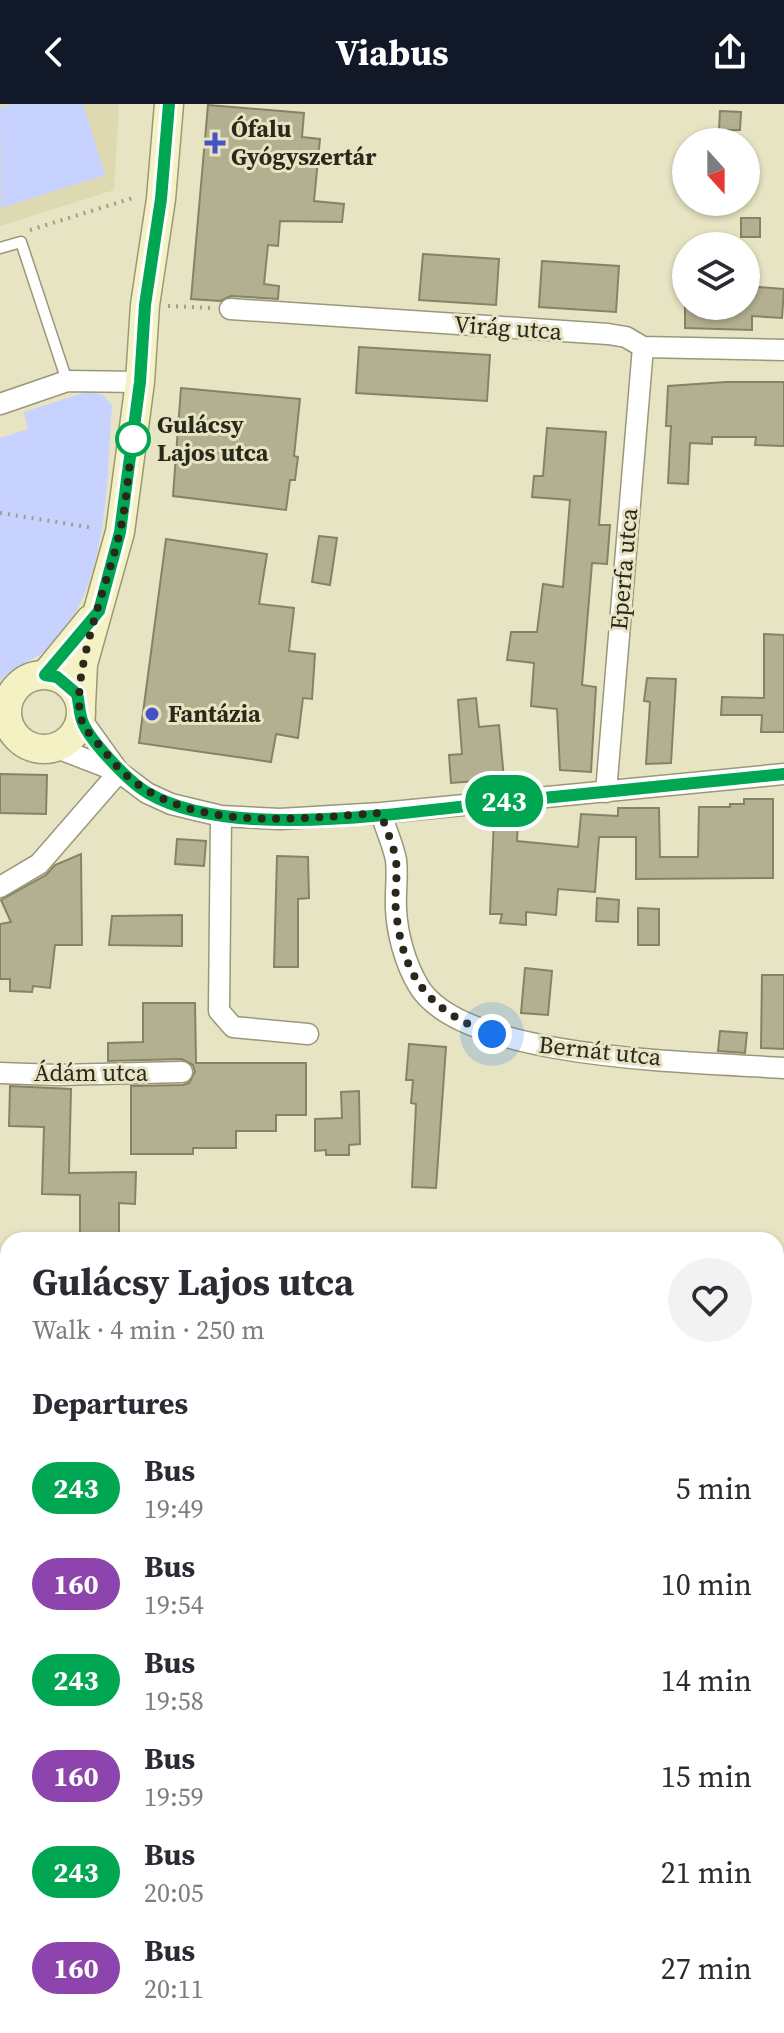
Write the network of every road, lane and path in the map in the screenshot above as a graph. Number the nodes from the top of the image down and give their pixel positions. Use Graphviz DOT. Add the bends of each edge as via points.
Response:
graph roads {
  1 [pos="169,104"];
  2 [pos="161,199"];
  3 [pos="21,242"];
  4 [pos="0,248"];
  5 [pos="145,305"];
  6 [pos="230,309"];
  7 [pos="643,347"];
  8 [pos="784,350"];
  9 [pos="67,381"];
  10 [pos="140,382"];
  11 [pos="0,404"];
  12 [pos="0,513"];
  13 [pos="120,532"];
  14 [pos="99,611"];
  15 [pos="45,675"];
  16 [pos="4,704"];
  17 [pos="81,712"];
  18 [pos="11,742"];
  19 [pos="57,748"];
  20 [pos="119,772"];
  21 [pos="784,774"];
  22 [pos="606,792"];
  23 [pos="381,813"];
  24 [pos="221,816"];
  25 [pos="0,887"];
  26 [pos="308,1034"];
  27 [pos="784,1068"];
  28 [pos="182,1072"];
  29 [pos="0,1073"];
  1 -- 2 [label="street"];
  2 -- 3 [label="path" via="136,197 30,230"];
  2 -- 5 [label="street"];
  3 -- 4 [label="lane"];
  3 -- 9 [label="lane"];
  5 -- 6 [label="path"];
  5 -- 10 [label="street"];
  6 -- 7 [label="street, Virág utca" via="608,334"];
  7 -- 8 [label="street, Virág utca"];
  7 -- 22 [label="street, Eperfa utca"];
  9 -- 10 [label="street"];
  9 -- 11 [label="street"];
  10 -- 13 [label="street"];
  12 -- 13 [label="path"];
  13 -- 14 [label="street"];
  14 -- 15 [label="street"];
  14 -- 17 [label="street" via="83,664"];
  15 -- 16 [label="street" via="21,682"];
  15 -- 17 [label="street" via="69,684"];
  16 -- 18 [label="street"];
  17 -- 19 [label="street" via="76,731"];
  17 -- 20 [label="street"];
  18 -- 19 [label="street"];
  19 -- 20 [label="street"];
  20 -- 24 [label="street" via="171,804"];
  20 -- 25 [label="street" via="39,864"];
  21 -- 22 [label="street"];
  22 -- 23 [label="street"];
  23 -- 24 [label="street" via="280,819"];
  23 -- 27 [label="street, Bernát utca" via="396,859 396,910 407,959 419,987 439,1007 513,1041"];
  24 -- 26 [label="street" via="219,1011 233,1027"];
  28 -- 29 [label="street, Ádám utca"];
}
